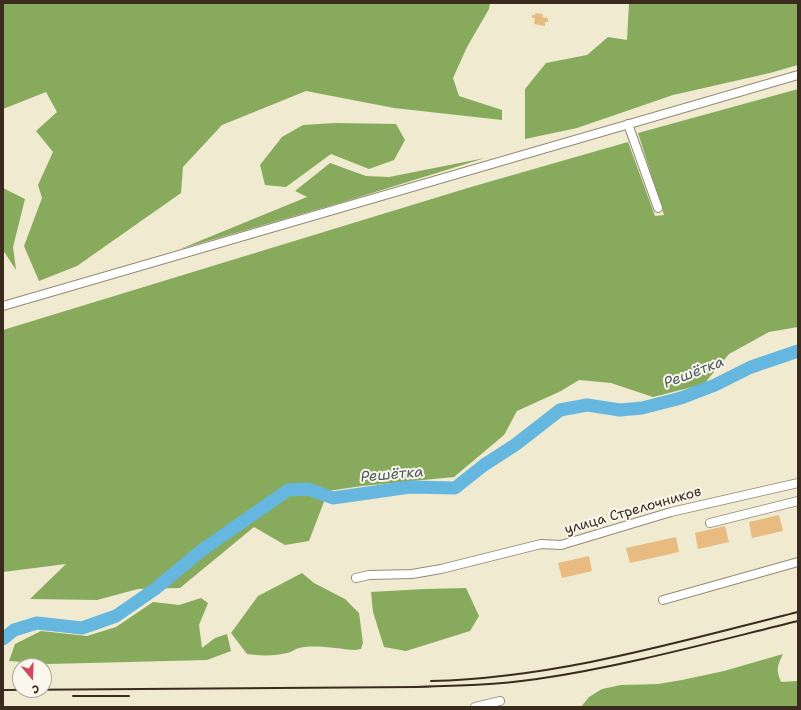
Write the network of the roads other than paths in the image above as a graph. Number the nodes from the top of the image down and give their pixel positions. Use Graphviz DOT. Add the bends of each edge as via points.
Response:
graph roads {
  1 [pos="798,75"];
  2 [pos="628,124"];
  3 [pos="658,208"];
  4 [pos="3,306"];
  5 [pos="798,483"];
  6 [pos="798,501"];
  7 [pos="710,523"];
  8 [pos="798,562"];
  9 [pos="356,578"];
  10 [pos="663,600"];
  11 [pos="500,701"];
  12 [pos="475,707"];
  1 -- 2 [label="street"];
  2 -- 3 [label="street"];
  2 -- 4 [label="street"];
  5 -- 9 [label="street, улица Стрелочников" via="671,512 561,545 541,544 412,574 369,575"];
  6 -- 7 [label="street"];
  8 -- 10 [label="street"];
  11 -- 12 [label="street"];
}
